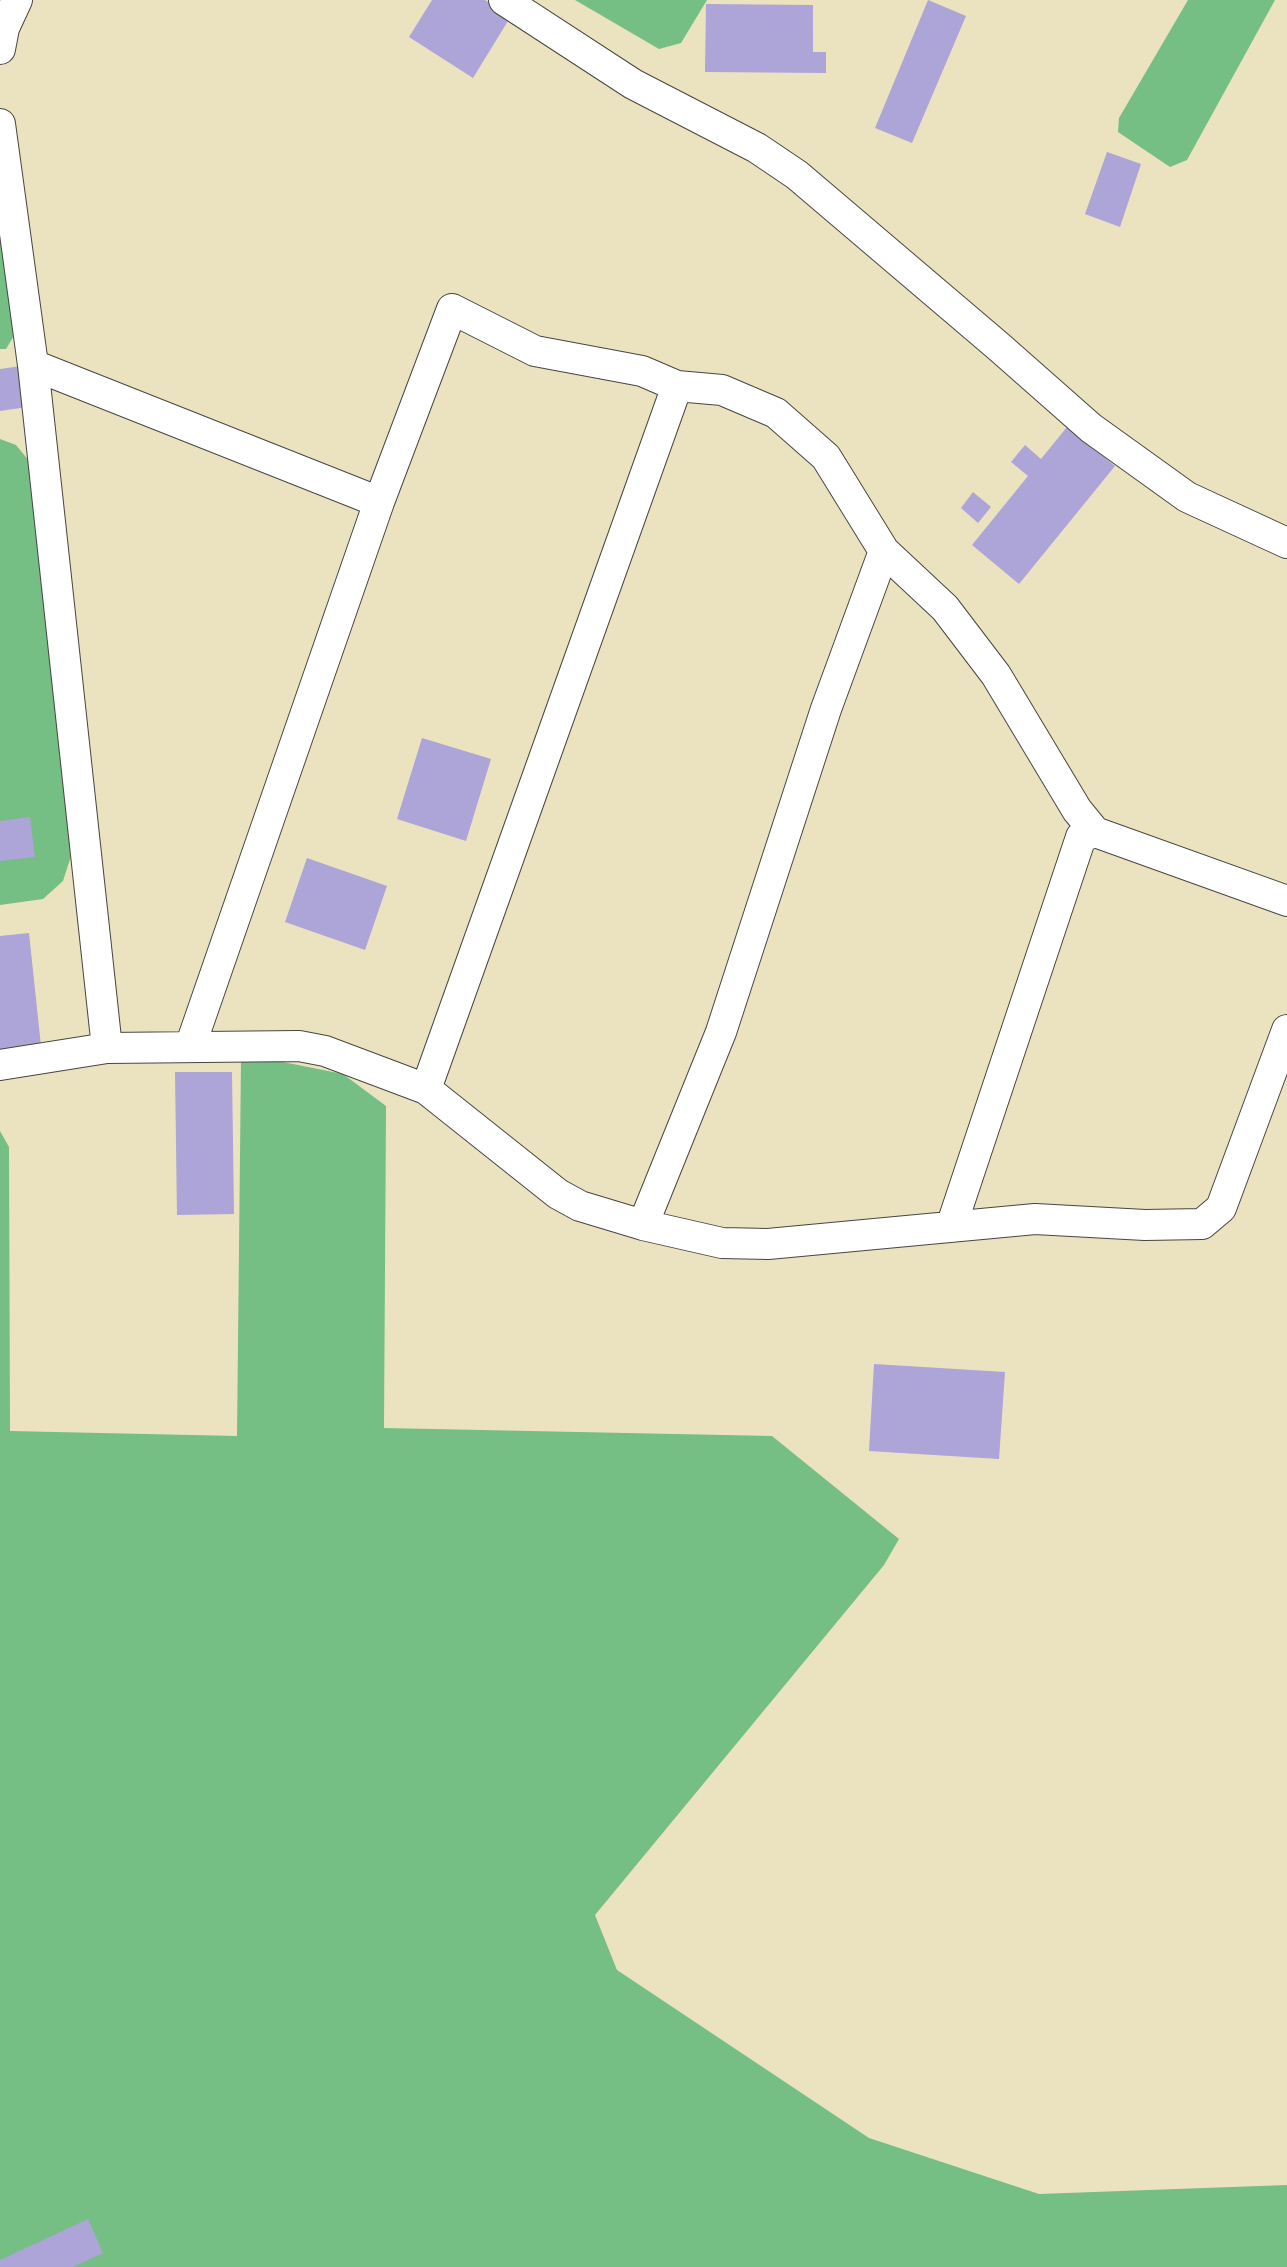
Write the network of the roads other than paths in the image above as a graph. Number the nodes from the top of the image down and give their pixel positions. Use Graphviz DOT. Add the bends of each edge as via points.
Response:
graph roads {
  1 [pos="17,0"];
  2 [pos="504,0"];
  3 [pos="0,49"];
  4 [pos="0,124"];
  5 [pos="33,365"];
  6 [pos="677,386"];
  7 [pos="379,502"];
  8 [pos="1287,543"];
  9 [pos="884,551"];
  10 [pos="1095,832"];
  11 [pos="1287,901"];
  12 [pos="1287,1030"];
  13 [pos="190,1047"];
  14 [pos="107,1048"];
  15 [pos="0,1065"];
  16 [pos="426,1089"];
  17 [pos="644,1225"];
  18 [pos="951,1227"];
  1 -- 3 [label="street" via="4,28"];
  2 -- 8 [label="street" via="633,84 757,148 797,175 1091,428 1187,497"];
  4 -- 5 [label="street"];
  5 -- 7 [label="street"];
  5 -- 14 [label="street"];
  6 -- 7 [label="street" via="642,371 535,351 452,309"];
  6 -- 9 [label="street" via="722,390 776,413 826,457"];
  6 -- 16 [label="street"];
  7 -- 13 [label="street"];
  9 -- 10 [label="street" via="945,608 996,675 1077,810"];
  9 -- 17 [label="street" via="826,709 721,1032"];
  10 -- 11 [label="street"];
  10 -- 18 [label="street" via="1081,837"];
  12 -- 18 [label="street" via="1221,1208 1202,1224 1035,1219"];
  13 -- 14 [label="street"];
  13 -- 16 [label="street" via="299,1046 325,1051"];
  14 -- 15 [label="street"];
  16 -- 17 [label="street" via="558,1194 580,1206"];
  17 -- 18 [label="street" via="722,1243 768,1244"];
}
